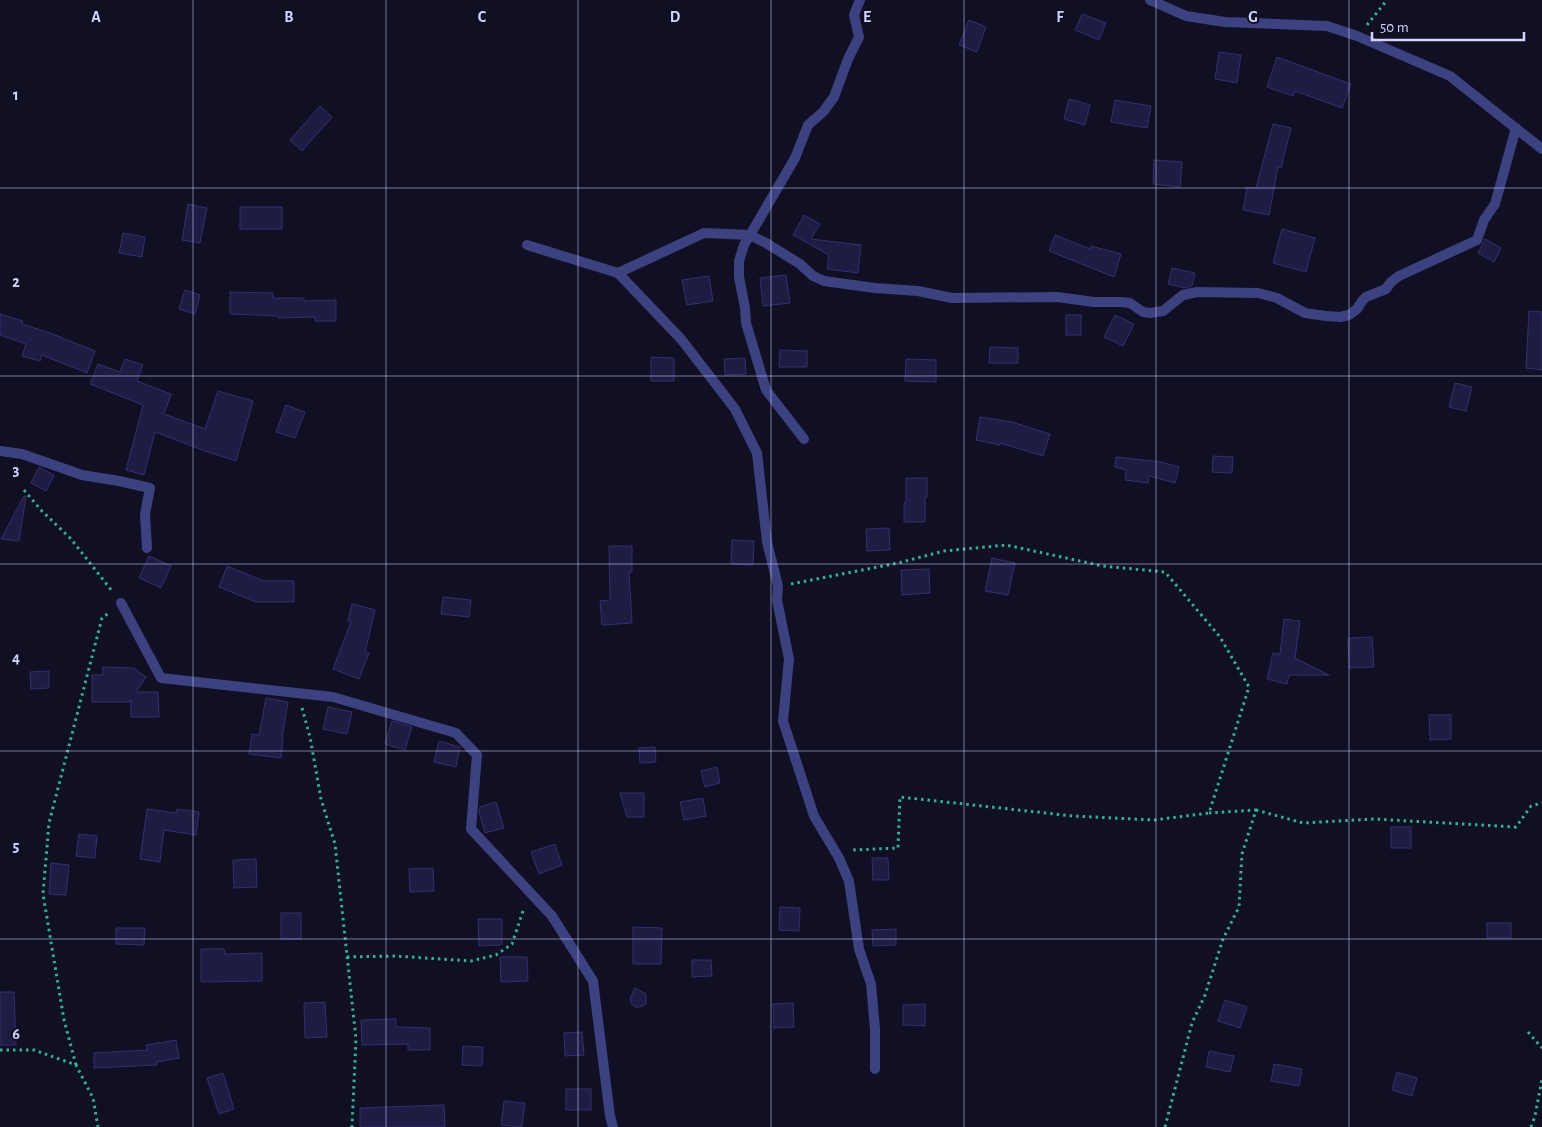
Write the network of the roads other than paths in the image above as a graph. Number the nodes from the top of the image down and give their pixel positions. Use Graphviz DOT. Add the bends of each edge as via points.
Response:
graph roads {
  1 [pos="860,0"];
  2 [pos="1150,0"];
  3 [pos="1516,128"];
  4 [pos="1542,149"];
  5 [pos="750,235"];
  6 [pos="527,246"];
  7 [pos="618,273"];
  8 [pos="804,438"];
  9 [pos="0,451"];
  10 [pos="147,548"];
  11 [pos="121,603"];
  12 [pos="875,1069"];
  13 [pos="612,1127"];
  1 -- 5 [label="street" via="854,15 859,37 834,97 808,126 795,158"];
  2 -- 3 [label="street" via="1186,16 1225,22 1327,26 1357,36 1450,76"];
  3 -- 4 [label="street"];
  3 -- 5 [label="street" via="1495,204 1484,220 1477,240 1399,276 1386,289 1362,301 1349,315 1340,317 1305,313 1277,298 1258,293 1197,292 1183,295 1163,311 1150,313 1121,302 952,298 824,281"];
  5 -- 7 [label="street" via="704,233"];
  5 -- 8 [label="street" via="739,261 746,323 766,390"];
  6 -- 7 [label="street"];
  7 -- 12 [label="street" via="681,339 735,409 757,454 768,542 790,658 783,720 814,816 849,881 860,949 871,984"];
  9 -- 10 [label="street" via="22,454 82,475 150,488 145,514"];
  11 -- 13 [label="street" via="161,678 333,697 456,733 477,755 471,829 552,916 593,981"];
}
